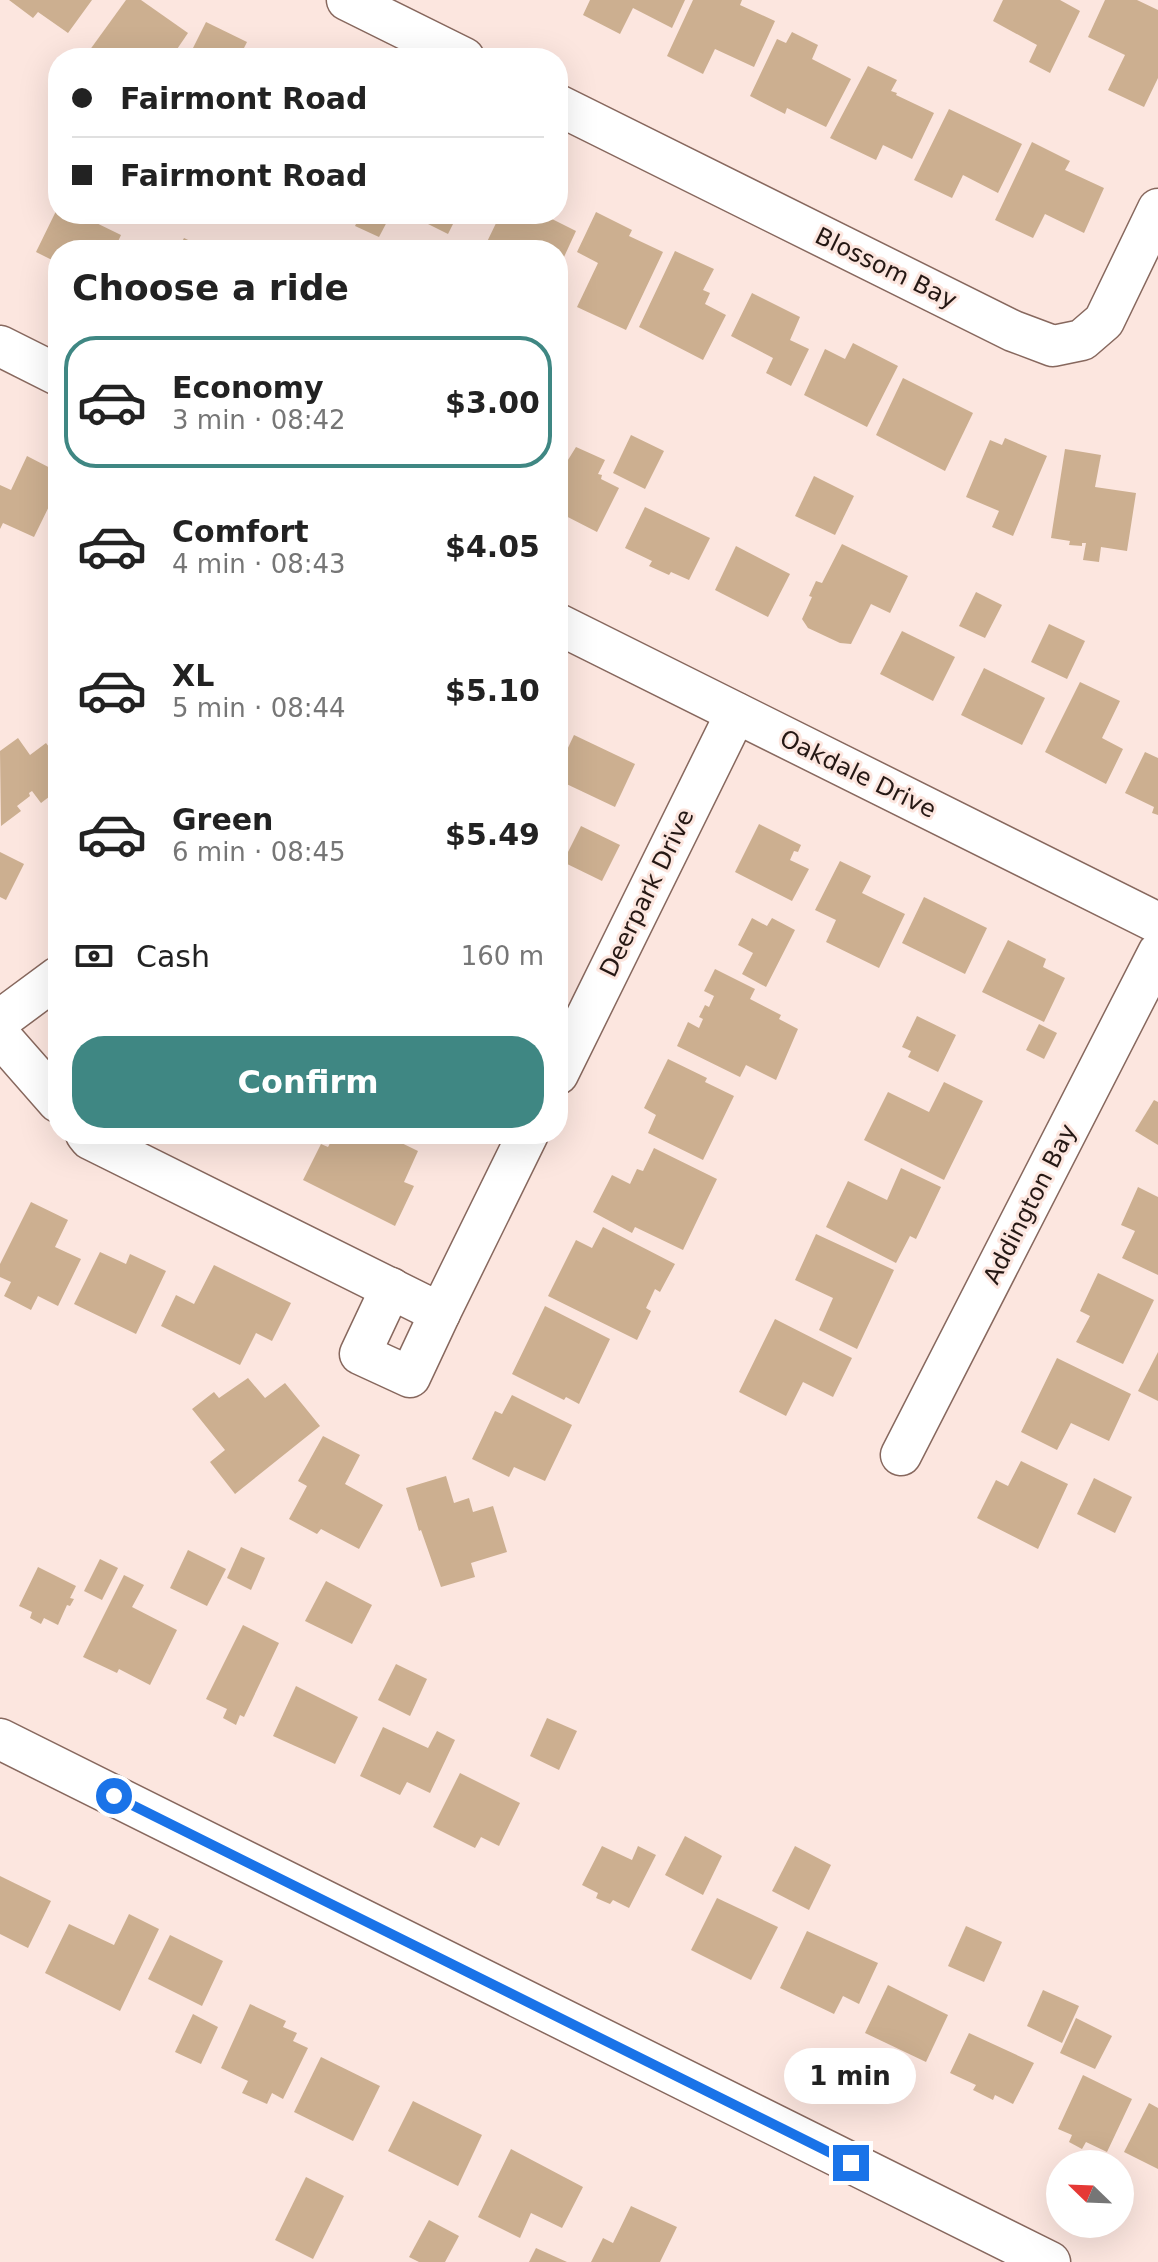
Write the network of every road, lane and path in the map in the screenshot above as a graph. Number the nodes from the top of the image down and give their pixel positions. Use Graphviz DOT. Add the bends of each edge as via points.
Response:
graph roads {
  1 [pos="347,0"];
  2 [pos="444,48"];
  3 [pos="568,110"];
  4 [pos="1158,209"];
  5 [pos="0,346"];
  6 [pos="48,370"];
  7 [pos="568,629"];
  8 [pos="736,713"];
  9 [pos="1158,923"];
  10 [pos="1158,953"];
  11 [pos="48,984"];
  12 [pos="0,1020"];
  13 [pos="0,1036"];
  14 [pos="568,1054"];
  15 [pos="48,1091"];
  16 [pos="100,1144"];
  17 [pos="523,1144"];
  18 [pos="391,1288"];
  19 [pos="440,1313"];
  20 [pos="901,1455"];
  21 [pos="0,1739"];
  22 [pos="1050,2262"];
  1 -- 2 [label="street"];
  3 -- 4 [label="street, Blossom Bay" via="1013,331 1053,346 1082,340 1104,321"];
  5 -- 6 [label="street"];
  7 -- 8 [label="street, Oakdale Drive"];
  8 -- 9 [label="street, Oakdale Drive"];
  8 -- 14 [label="street, Deerpark Drive"];
  10 -- 20 [label="street, Addington Bay"];
  11 -- 12 [label="street"];
  13 -- 15 [label="street"];
  16 -- 18 [label="street"];
  17 -- 19 [label="street"];
  18 -- 19 [label="street"];
  18 -- 19 [label="street" via="360,1354 410,1377"];
  21 -- 22 [label="street"];
}
